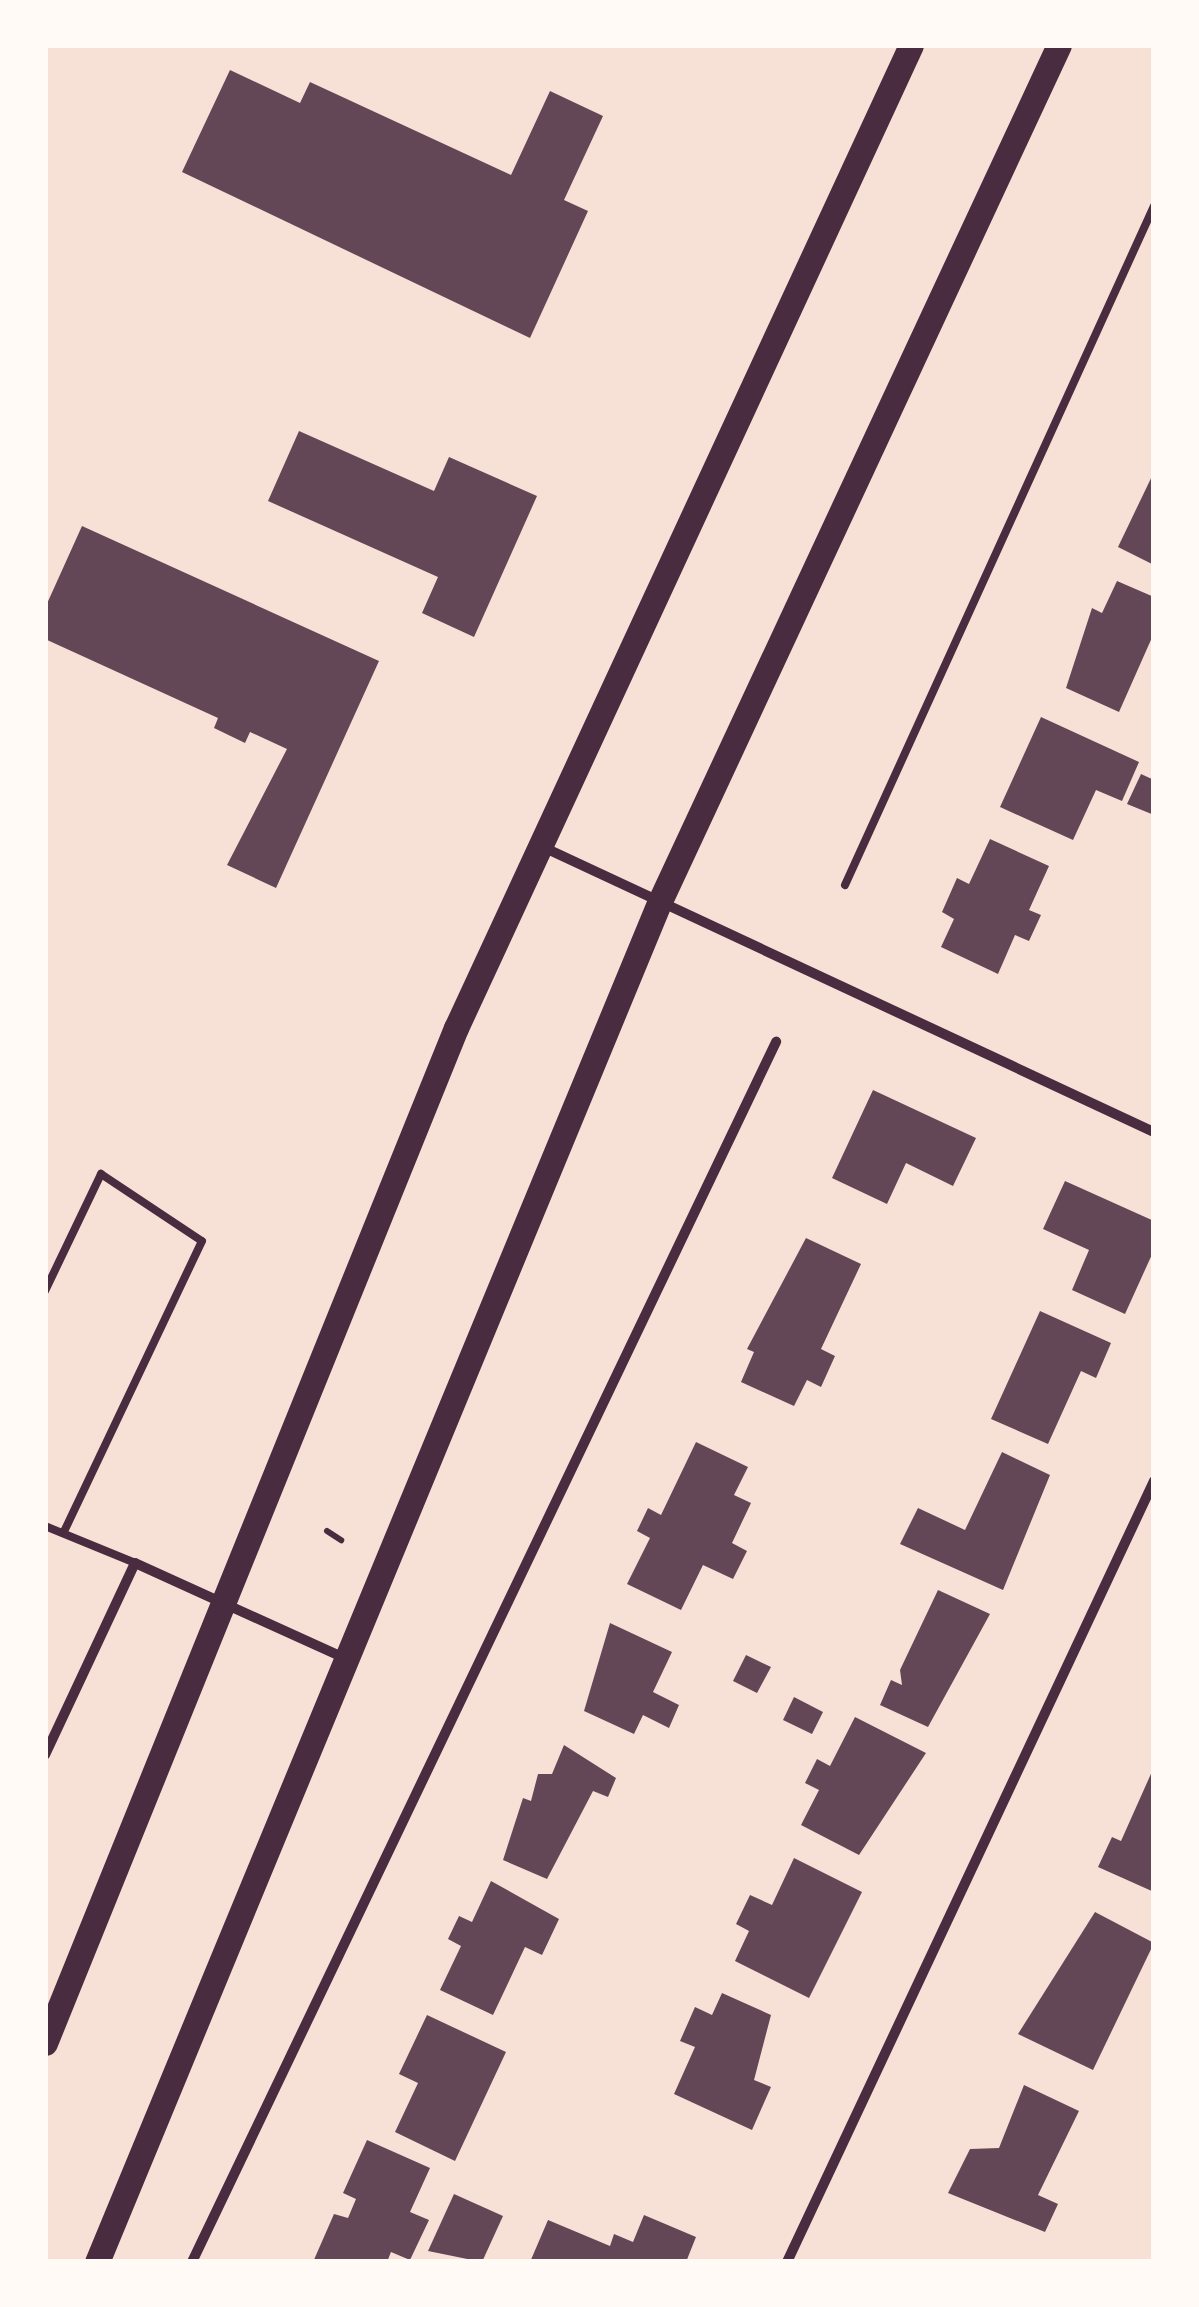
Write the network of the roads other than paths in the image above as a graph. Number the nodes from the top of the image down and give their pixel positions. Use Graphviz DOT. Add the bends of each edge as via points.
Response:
graph roads {
  1 [pos="911,45"];
  2 [pos="1058,45"];
  3 [pos="1154,206"];
  4 [pos="540,846"];
  5 [pos="845,885"];
  6 [pos="660,902"];
  7 [pos="776,1042"];
  8 [pos="1154,1132"];
  9 [pos="45,1292"];
  10 [pos="1154,1482"];
  11 [pos="1151,1495"];
  12 [pos="45,1526"];
  13 [pos="65,1530"];
  14 [pos="135,1564"];
  15 [pos="220,1603"];
  16 [pos="344,1658"];
  17 [pos="45,1755"];
  18 [pos="45,2043"];
  19 [pos="97,2262"];
  20 [pos="192,2262"];
  21 [pos="787,2262"];
  1 -- 4 [label="main road"];
  2 -- 6 [label="main road"];
  3 -- 5 [label="lane"];
  4 -- 6 [label="street"];
  4 -- 15 [label="main road"];
  6 -- 8 [label="street"];
  6 -- 16 [label="main road"];
  7 -- 20 [label="street"];
  9 -- 13 [label="lane" via="101,1174 202,1241"];
  10 -- 11 [label="street"];
  11 -- 21 [label="street"];
  12 -- 13 [label="lane"];
  13 -- 14 [label="lane"];
  14 -- 15 [label="street"];
  14 -- 17 [label="street"];
  15 -- 16 [label="street"];
  15 -- 18 [label="main road"];
  16 -- 19 [label="main road"];
}
